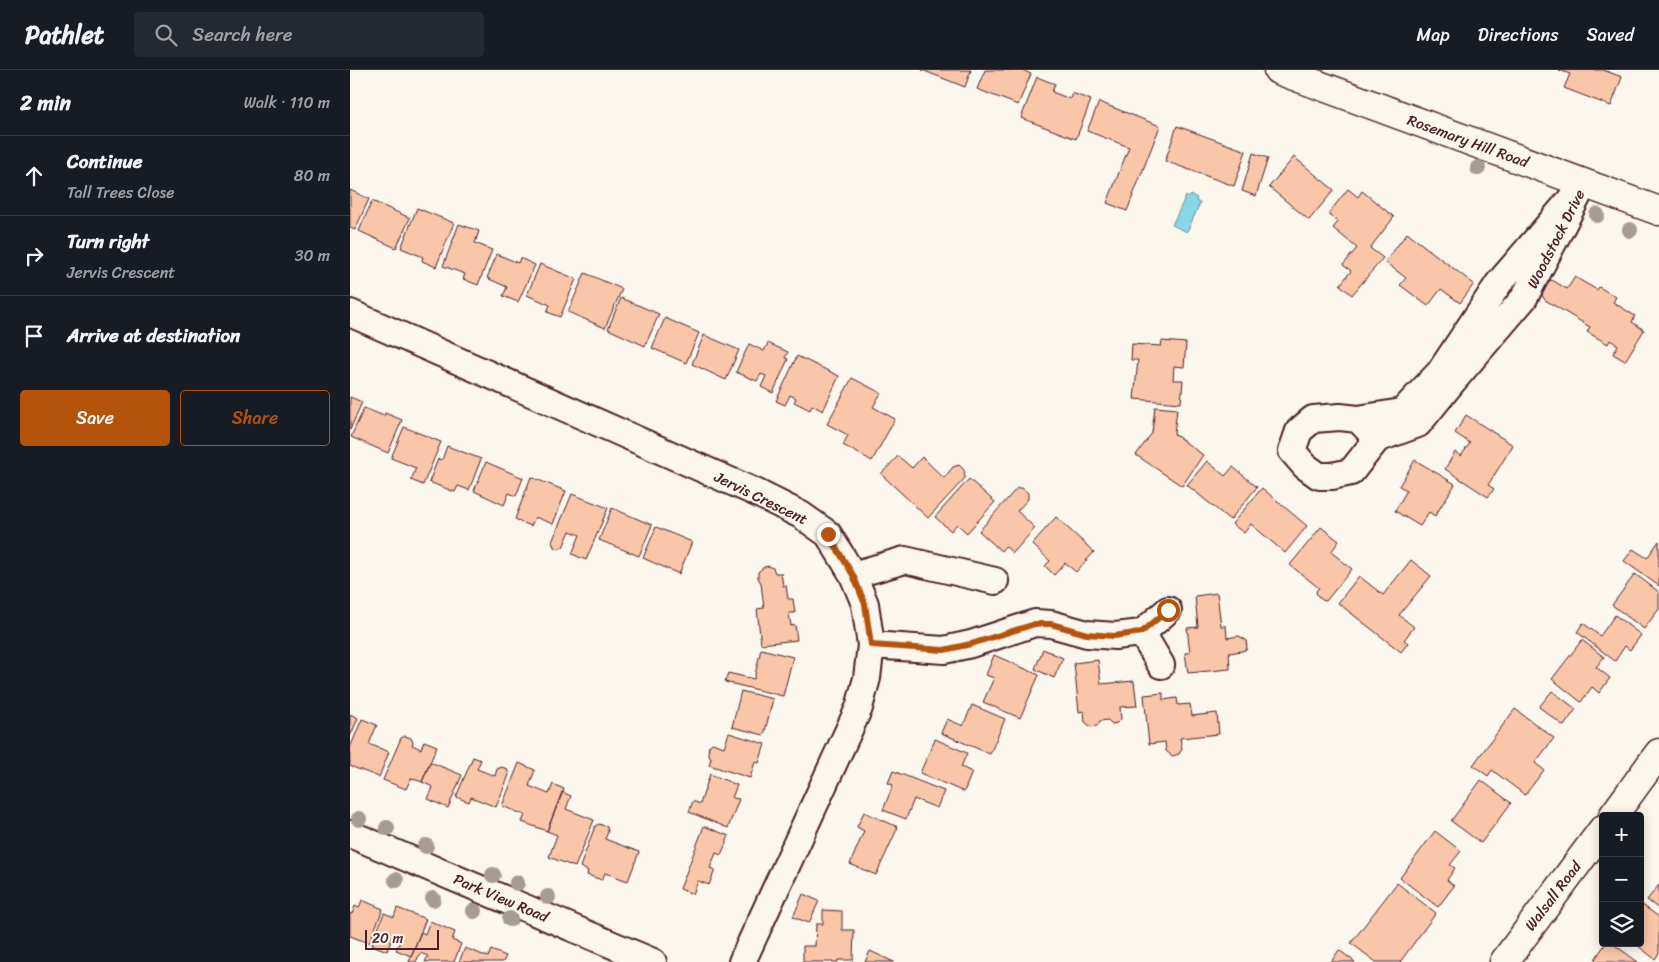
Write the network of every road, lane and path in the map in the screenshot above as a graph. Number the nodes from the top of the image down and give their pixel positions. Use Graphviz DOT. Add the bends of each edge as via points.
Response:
graph roads {
  1 [pos="1278,70"];
  2 [pos="1584,184"];
  3 [pos="1659,211"];
  4 [pos="350,312"];
  5 [pos="1358,419"];
  6 [pos="1377,439"];
  7 [pos="853,575"];
  8 [pos="996,581"];
  9 [pos="1168,610"];
  10 [pos="1142,632"];
  11 [pos="871,645"];
  12 [pos="1162,665"];
  13 [pos="1659,754"];
  14 [pos="1616,812"];
  15 [pos="350,834"];
  16 [pos="1599,834"];
  17 [pos="653,962"];
  18 [pos="742,962"];
  19 [pos="1504,962"];
  1 -- 2 [label="main road, Rosemary Hill Road"];
  2 -- 3 [label="main road, Rosemary Hill Road"];
  2 -- 5 [label="street, Woodstock Drive" via="1499,283 1440,372 1402,412"];
  2 -- 6 [label="street, Woodstock Drive" via="1524,298 1418,424"];
  4 -- 7 [label="street, Jervis Crescent" via="801,515 828,534"];
  5 -- 6 [label="street"];
  5 -- 6 [label="street, Woodstock Drive" via="1340,416 1313,419 1298,431 1292,451 1319,476 1332,476 1351,472"];
  7 -- 8 [label="street" via="906,560"];
  7 -- 11 [label="street, Jervis Crescent" via="865,604"];
  9 -- 10 [label="street"];
  10 -- 11 [label="street" via="1114,636 1087,634 1051,624 1035,624 944,650"];
  10 -- 12 [label="street"];
  11 -- 18 [label="street, Jervis Crescent" via="859,708"];
  13 -- 14 [label="main road"];
  15 -- 17 [label="street, Park View Road"];
  16 -- 19 [label="main road, Walsall Road"];
}
